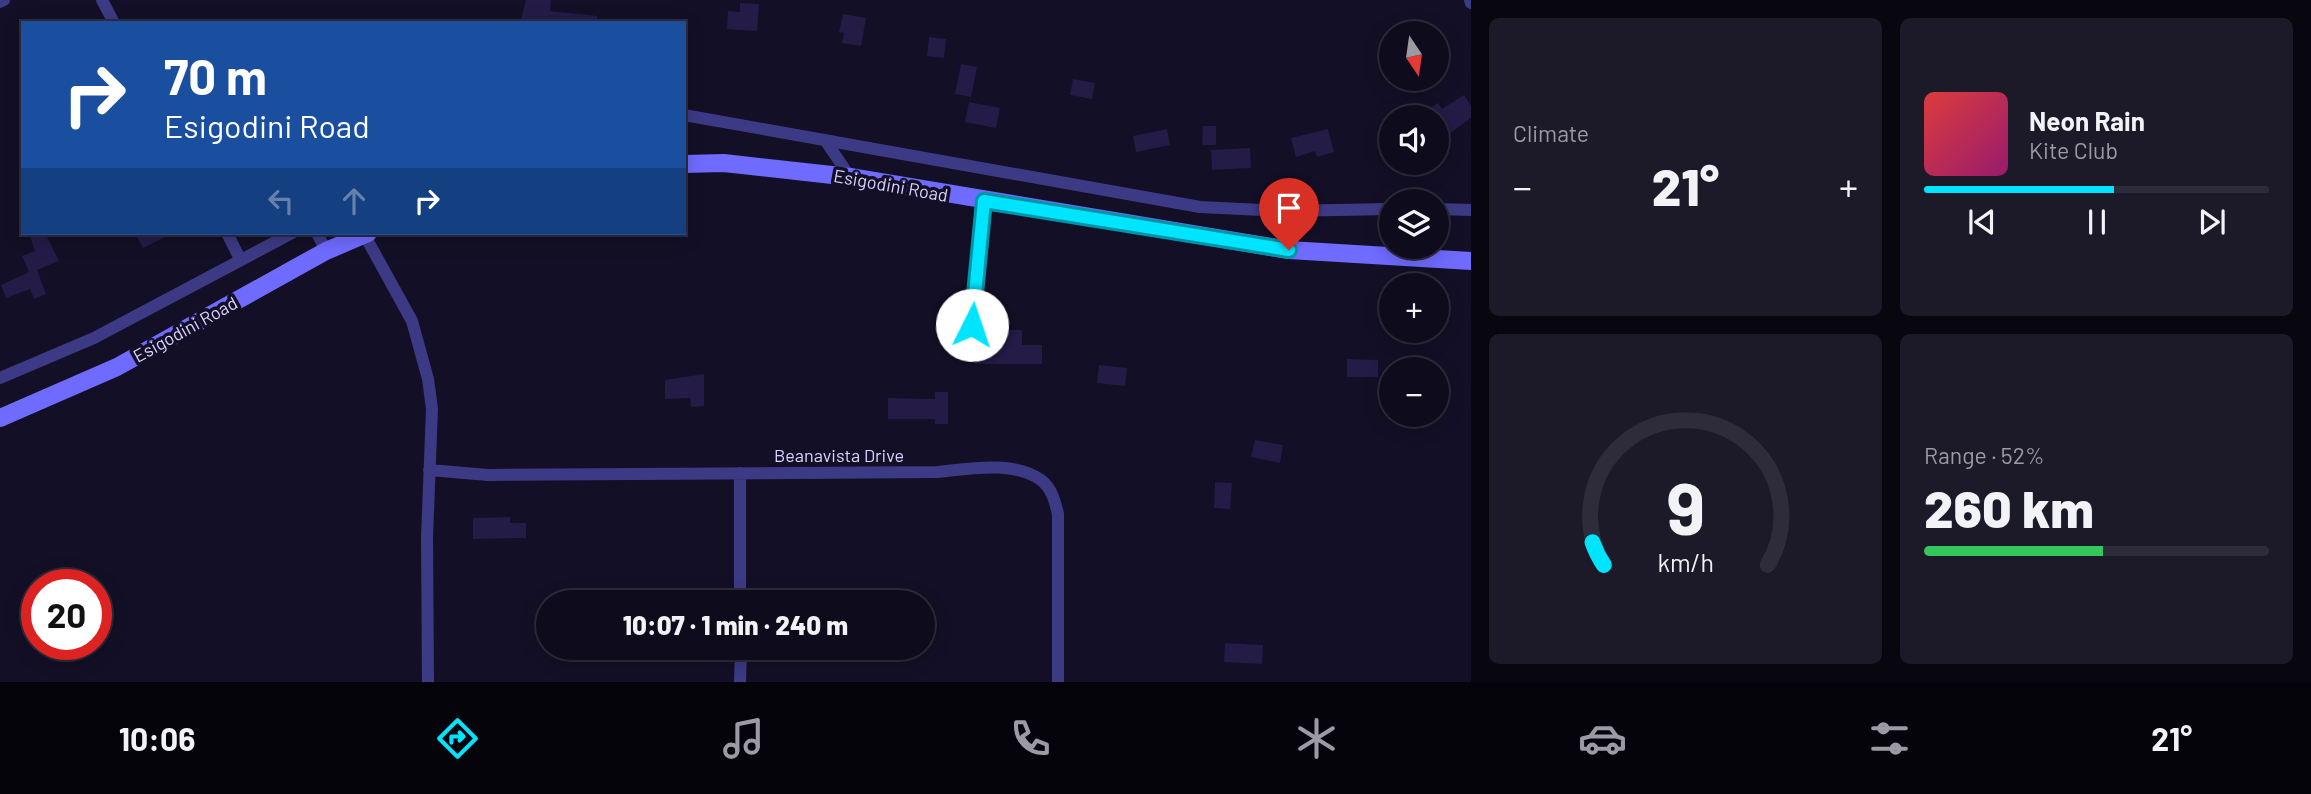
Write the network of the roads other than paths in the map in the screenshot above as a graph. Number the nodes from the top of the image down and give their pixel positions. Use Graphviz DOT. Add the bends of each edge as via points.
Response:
graph roads {
  1 [pos="102,0"];
  2 [pos="113,21"];
  3 [pos="686,115"];
  4 [pos="825,140"];
  5 [pos="686,164"];
  6 [pos="850,177"];
  7 [pos="984,201"];
  8 [pos="1379,209"];
  9 [pos="1449,209"];
  10 [pos="1471,210"];
  11 [pos="227,235"];
  12 [pos="288,235"];
  13 [pos="318,235"];
  14 [pos="362,235"];
  15 [pos="367,235"];
  16 [pos="326,251"];
  17 [pos="240,259"];
  18 [pos="1471,261"];
  19 [pos="972,325"];
  20 [pos="0,378"];
  21 [pos="0,418"];
  22 [pos="429,470"];
  23 [pos="740,473"];
  24 [pos="740,590"];
  25 [pos="741,660"];
  26 [pos="428,682"];
  27 [pos="740,682"];
  28 [pos="1058,682"];
  1 -- 2 [label="street"];
  3 -- 4 [label="street"];
  4 -- 6 [label="street"];
  4 -- 8 [label="street" via="1200,207"];
  5 -- 6 [label="main road, Esigodini Road" via="736,164"];
  6 -- 7 [label="main road, Esigodini Road"];
  7 -- 18 [label="main road, Esigodini Road" via="1289,250"];
  7 -- 19 [label="lane"];
  9 -- 10 [label="street"];
  11 -- 17 [label="street"];
  12 -- 17 [label="street"];
  13 -- 16 [label="street"];
  14 -- 16 [label="main road, Esigodini Road"];
  15 -- 22 [label="street" via="412,321 421,349 432,409"];
  16 -- 21 [label="main road, Esigodini Road" via="117,367"];
  17 -- 20 [label="street" via="94,338"];
  22 -- 23 [label="street, Beanavista Drive" via="488,475"];
  22 -- 26 [label="street"];
  23 -- 24 [label="street"];
  23 -- 28 [label="street, Beanavista Drive" via="937,472 989,467 1040,480 1052,493 1058,514"];
  25 -- 27 [label="street"];
}
